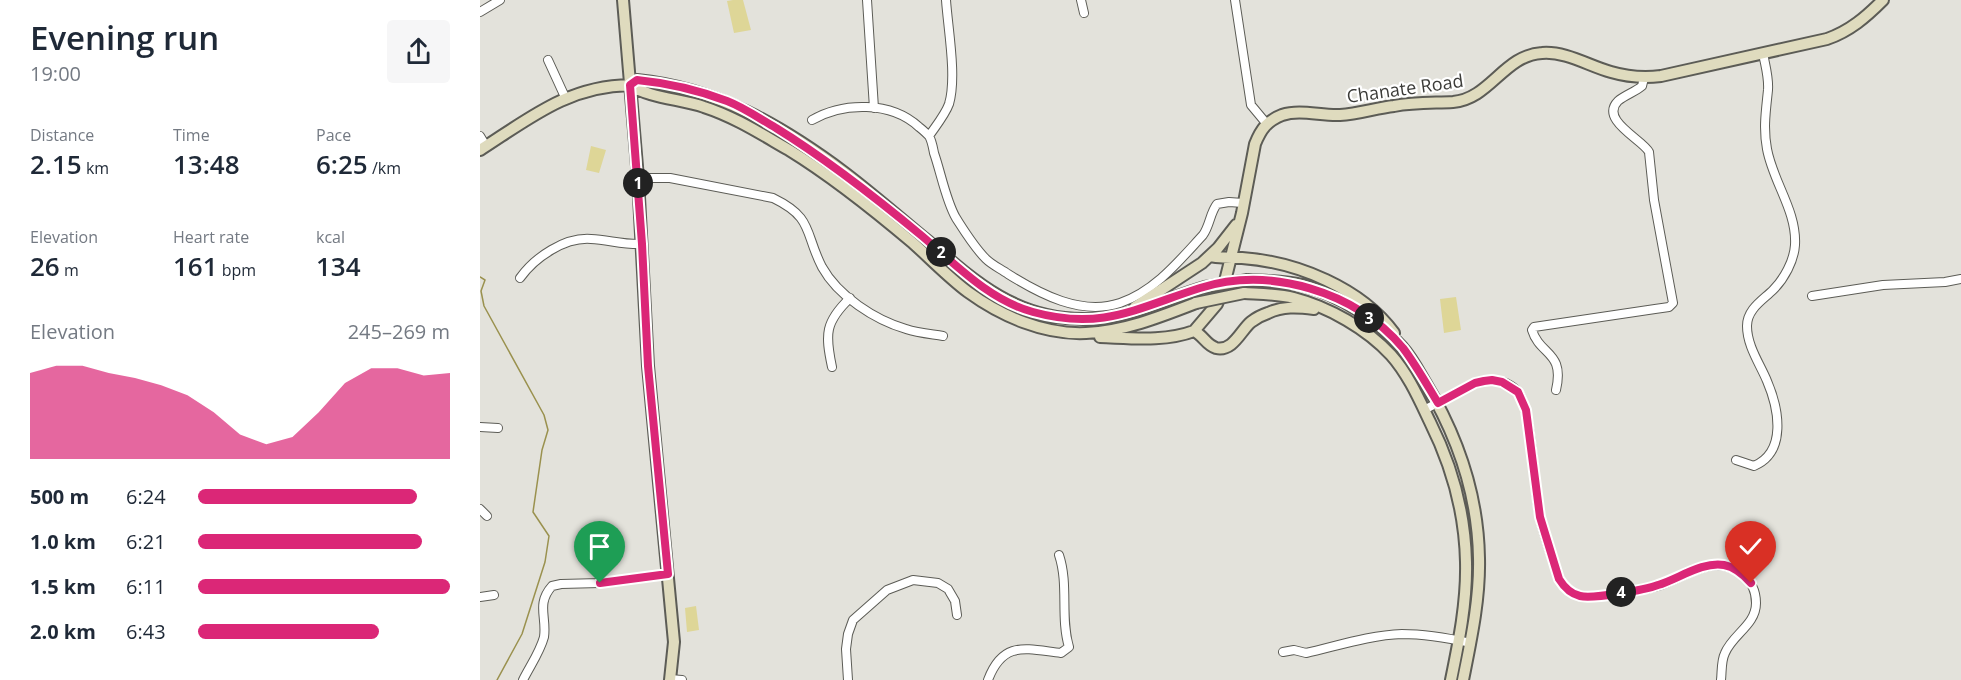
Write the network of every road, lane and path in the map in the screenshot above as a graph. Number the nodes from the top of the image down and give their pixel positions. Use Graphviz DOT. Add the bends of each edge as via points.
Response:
graph roads {
  1 [pos="500,0"];
  2 [pos="623,0"];
  3 [pos="867,0"];
  4 [pos="946,0"];
  5 [pos="1081,0"];
  6 [pos="1235,0"];
  7 [pos="1883,0"];
  8 [pos="480,12"];
  9 [pos="1084,13"];
  10 [pos="1763,53"];
  11 [pos="548,60"];
  12 [pos="1644,78"];
  13 [pos="630,85"];
  14 [pos="565,98"];
  15 [pos="874,108"];
  16 [pos="812,120"];
  17 [pos="1266,123"];
  18 [pos="929,136"];
  19 [pos="482,144"];
  20 [pos="638,178"];
  21 [pos="1243,203"];
  22 [pos="1240,220"];
  23 [pos="642,244"];
  24 [pos="1210,256"];
  25 [pos="1230,259"];
  26 [pos="520,278"];
  27 [pos="1961,279"];
  28 [pos="1812,296"];
  29 [pos="850,298"];
  30 [pos="1106,318"];
  31 [pos="1344,318"];
  32 [pos="1065,331"];
  33 [pos="1194,331"];
  34 [pos="943,336"];
  35 [pos="1403,349"];
  36 [pos="832,367"];
  37 [pos="1556,390"];
  38 [pos="1438,403"];
  39 [pos="1424,410"];
  40 [pos="480,427"];
  41 [pos="498,428"];
  42 [pos="1736,459"];
  43 [pos="480,509"];
  44 [pos="487,516"];
  45 [pos="1059,555"];
  46 [pos="668,574"];
  47 [pos="494,595"];
  48 [pos="480,597"];
  49 [pos="957,615"];
  50 [pos="1459,641"];
  51 [pos="1471,643"];
  52 [pos="1283,652"];
  53 [pos="523,680"];
  54 [pos="674,680"];
  55 [pos="848,680"];
  56 [pos="988,680"];
  57 [pos="1452,680"];
  58 [pos="1463,680"];
  59 [pos="1720,680"];
  1 -- 8 [label="street"];
  2 -- 13 [label="main road"];
  3 -- 15 [label="street"];
  4 -- 18 [label="street" via="951,92 948,106"];
  5 -- 9 [label="street"];
  6 -- 17 [label="street" via="1251,105"];
  7 -- 10 [label="main road, Chanate Road" via="1840,34"];
  10 -- 12 [label="main road, Chanate Road"];
  10 -- 42 [label="street" via="1768,80 1764,119 1767,150 1792,219 1795,245 1784,277 1755,306 1747,324 1749,340 1775,407 1777,437 1770,456 1762,462 1754,466"];
  11 -- 14 [label="street"];
  12 -- 17 [label="main road, Chanate Road" via="1614,73 1566,56 1530,54 1509,65 1466,100 1403,104 1349,115 1287,114"];
  12 -- 37 [label="street" via="1642,86 1617,102 1614,111 1623,129 1649,152 1673,303 1669,307 1534,327 1534,338 1559,371"];
  13 -- 14 [label="main road" via="589,90"];
  13 -- 20 [label="main road"];
  13 -- 30 [label="main road" via="637,80 670,84 749,112 845,174 999,297 1031,312 1060,318"];
  13 -- 32 [label="main road" via="640,92 702,106 744,123 838,183 967,291 1027,323"];
  14 -- 19 [label="main road"];
  15 -- 16 [label="street" via="839,109"];
  15 -- 18 [label="street" via="902,115"];
  17 -- 21 [label="main road" via="1255,144"];
  18 -- 21 [label="street" via="954,215 986,260 1026,286 1071,304 1111,306 1135,296 1155,284 1203,235 1217,204"];
  20 -- 23 [label="main road"];
  20 -- 29 [label="street" via="670,178 773,198 788,205 808,226 826,274"];
  21 -- 22 [label="main road"];
  22 -- 24 [label="main road"];
  22 -- 25 [label="main road"];
  23 -- 26 [label="street" via="576,240 541,257"];
  23 -- 46 [label="main road" via="648,366"];
  24 -- 25 [label="main road"];
  24 -- 30 [label="main road" via="1132,309"];
  25 -- 33 [label="main road" via="1217,304"];
  25 -- 35 [label="main road" via="1309,272 1335,285 1367,304 1387,323"];
  27 -- 28 [label="street"];
  29 -- 34 [label="street" via="891,324"];
  29 -- 36 [label="street" via="836,311 828,331"];
  30 -- 35 [label="main road, bridge" via="1205,287 1248,280 1274,281 1302,285 1348,305"];
  31 -- 32 [label="main road, bridge" via="1295,298 1244,293 1196,303 1132,326 1083,333"];
  31 -- 33 [label="main road" via="1316,310 1281,308 1252,321 1234,342 1222,348 1212,346"];
  31 -- 39 [label="main road" via="1391,355"];
  32 -- 33 [label="main road" via="1129,338 1165,338"];
  35 -- 38 [label="main road"];
  38 -- 39 [label="street"];
  38 -- 51 [label="main road" via="1464,464 1478,533 1478,588"];
  38 -- 59 [label="street" via="1484,381 1502,382 1518,392 1526,410 1540,517 1559,579 1573,593 1588,597 1656,586 1708,566 1724,565 1744,575 1756,596 1756,607 1752,620 1725,652"];
  39 -- 50 [label="main road" via="1443,449 1464,534 1466,579"];
  40 -- 41 [label="street"];
  43 -- 44 [label="street"];
  45 -- 56 [label="street" via="1064,569 1063,616 1069,647 1061,653 1009,651 993,667"];
  46 -- 53 [label="street" via="552,586 543,605 542,643"];
  46 -- 54 [label="main road"];
  47 -- 48 [label="street"];
  49 -- 55 [label="street" via="948,589 938,583 913,580 887,590 853,620 846,649"];
  50 -- 51 [label="street"];
  50 -- 52 [label="street" via="1402,634 1306,653"];
  50 -- 57 [label="main road"];
  51 -- 58 [label="main road"];
}
